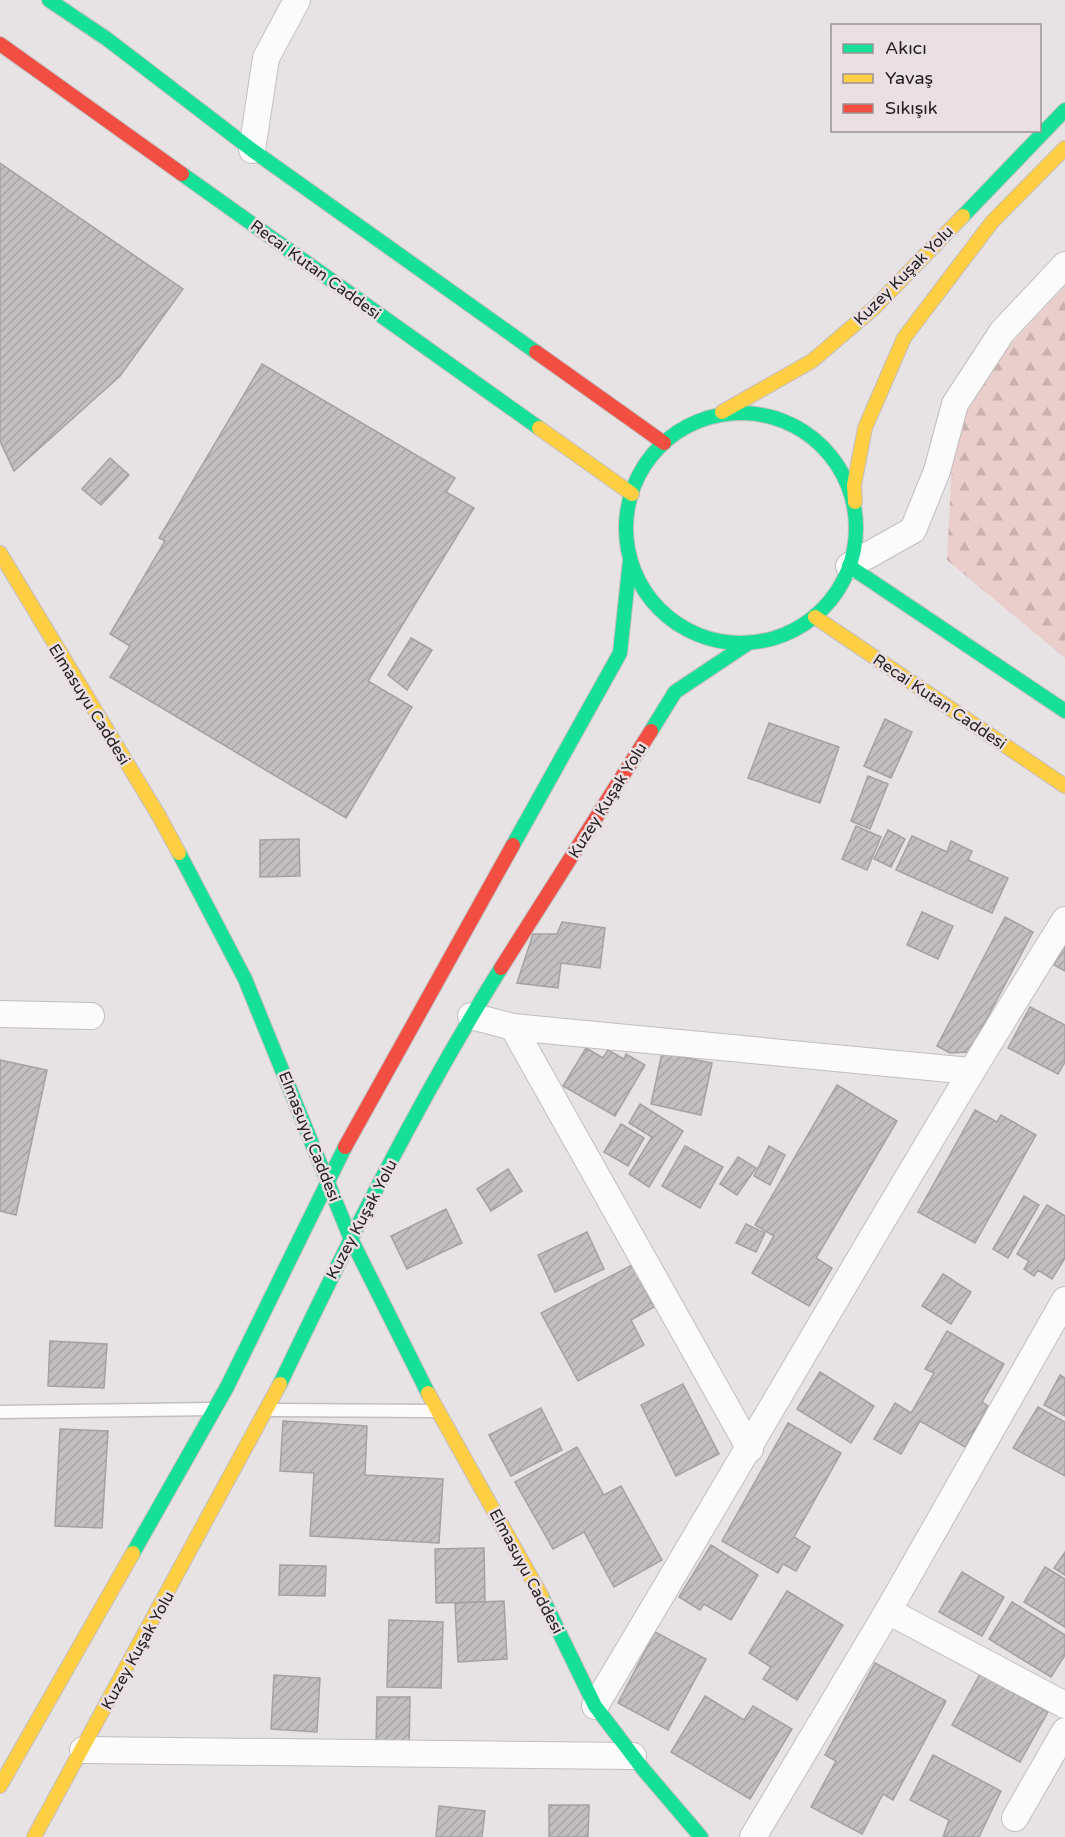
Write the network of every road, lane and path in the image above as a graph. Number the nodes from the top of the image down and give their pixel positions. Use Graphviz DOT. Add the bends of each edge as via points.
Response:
graph roads {
  1 [pos="49,0"];
  2 [pos="297,0"];
  3 [pos="0,44"];
  4 [pos="1065,110"];
  5 [pos="1065,148"];
  6 [pos="252,150"];
  7 [pos="1065,266"];
  8 [pos="720,414"];
  9 [pos="664,443"];
  10 [pos="632,494"];
  11 [pos="855,510"];
  12 [pos="0,553"];
  13 [pos="630,560"];
  14 [pos="849,566"];
  15 [pos="815,616"];
  16 [pos="747,644"];
  17 [pos="1065,711"];
  18 [pos="1065,786"];
  19 [pos="1065,920"];
  20 [pos="0,1014"];
  21 [pos="91,1016"];
  22 [pos="471,1016"];
  23 [pos="513,1027"];
  24 [pos="970,1071"];
  25 [pos="327,1180"];
  26 [pos="350,1237"];
  27 [pos="1065,1300"];
  28 [pos="214,1409"];
  29 [pos="268,1410"];
  30 [pos="437,1411"];
  31 [pos="0,1412"];
  32 [pos="750,1449"];
  33 [pos="888,1611"];
  34 [pos="1065,1705"];
  35 [pos="595,1706"];
  36 [pos="1065,1731"];
  37 [pos="83,1750"];
  38 [pos="633,1756"];
  39 [pos="0,1786"];
  40 [pos="1015,1818"];
  41 [pos="33,1837"];
  42 [pos="701,1837"];
  43 [pos="753,1837"];
  1 -- 6 [label="main road" via="107,39"];
  2 -- 6 [label="street" via="266,58"];
  3 -- 10 [label="main road, Recai Kutan Caddesi"];
  4 -- 8 [label="main road, Kuzey Kuşak Yolu" via="874,308 812,361"];
  5 -- 11 [label="main road, Kuzey Kuşak Yolu" via="993,222 904,338 865,428 854,486"];
  6 -- 9 [label="main road"];
  7 -- 14 [label="street" via="1002,333 954,404 937,471 913,530"];
  8 -- 9 [label="main road" via="684,427"];
  8 -- 11 [label="main road" via="757,413 792,423 822,445 844,474"];
  9 -- 10 [label="main road" via="654,451 633,484"];
  10 -- 13 [label="main road" via="626,522"];
  11 -- 14 [label="main road, Kuzey Kuşak Yolu" via="855,548"];
  12 -- 25 [label="main road, Elmasuyu Caddesi" via="159,816 245,979"];
  13 -- 16 [label="main road" via="647,595 674,622 709,639"];
  13 -- 25 [label="main road" via="620,653"];
  14 -- 15 [label="main road, Kuzey Kuşak Yolu" via="842,584"];
  14 -- 17 [label="main road"];
  15 -- 16 [label="main road, Kuzey Kuşak Yolu" via="785,635"];
  15 -- 18 [label="main road, Recai Kutan Caddesi"];
  16 -- 22 [label="main road, Kuzey Kuşak Yolu" via="675,692"];
  19 -- 24 [label="street"];
  20 -- 21 [label="street"];
  22 -- 23 [label="street"];
  22 -- 26 [label="main road, Kuzey Kuşak Yolu"];
  23 -- 24 [label="street"];
  23 -- 32 [label="street"];
  24 -- 32 [label="street"];
  25 -- 26 [label="main road, Elmasuyu Caddesi"];
  25 -- 28 [label="main road"];
  26 -- 29 [label="main road, Kuzey Kuşak Yolu"];
  26 -- 30 [label="main road, Elmasuyu Caddesi"];
  27 -- 33 [label="street"];
  28 -- 31 [label="lane"];
  28 -- 39 [label="main road"];
  29 -- 30 [label="lane"];
  29 -- 37 [label="main road, Kuzey Kuşak Yolu"];
  30 -- 35 [label="main road, Elmasuyu Caddesi" via="535,1581"];
  32 -- 35 [label="street"];
  33 -- 34 [label="street"];
  33 -- 43 [label="street"];
  35 -- 38 [label="main road, Elmasuyu Caddesi"];
  36 -- 40 [label="street"];
  37 -- 38 [label="street"];
  37 -- 41 [label="main road, Kuzey Kuşak Yolu"];
  38 -- 42 [label="main road, Elmasuyu Caddesi"];
}
